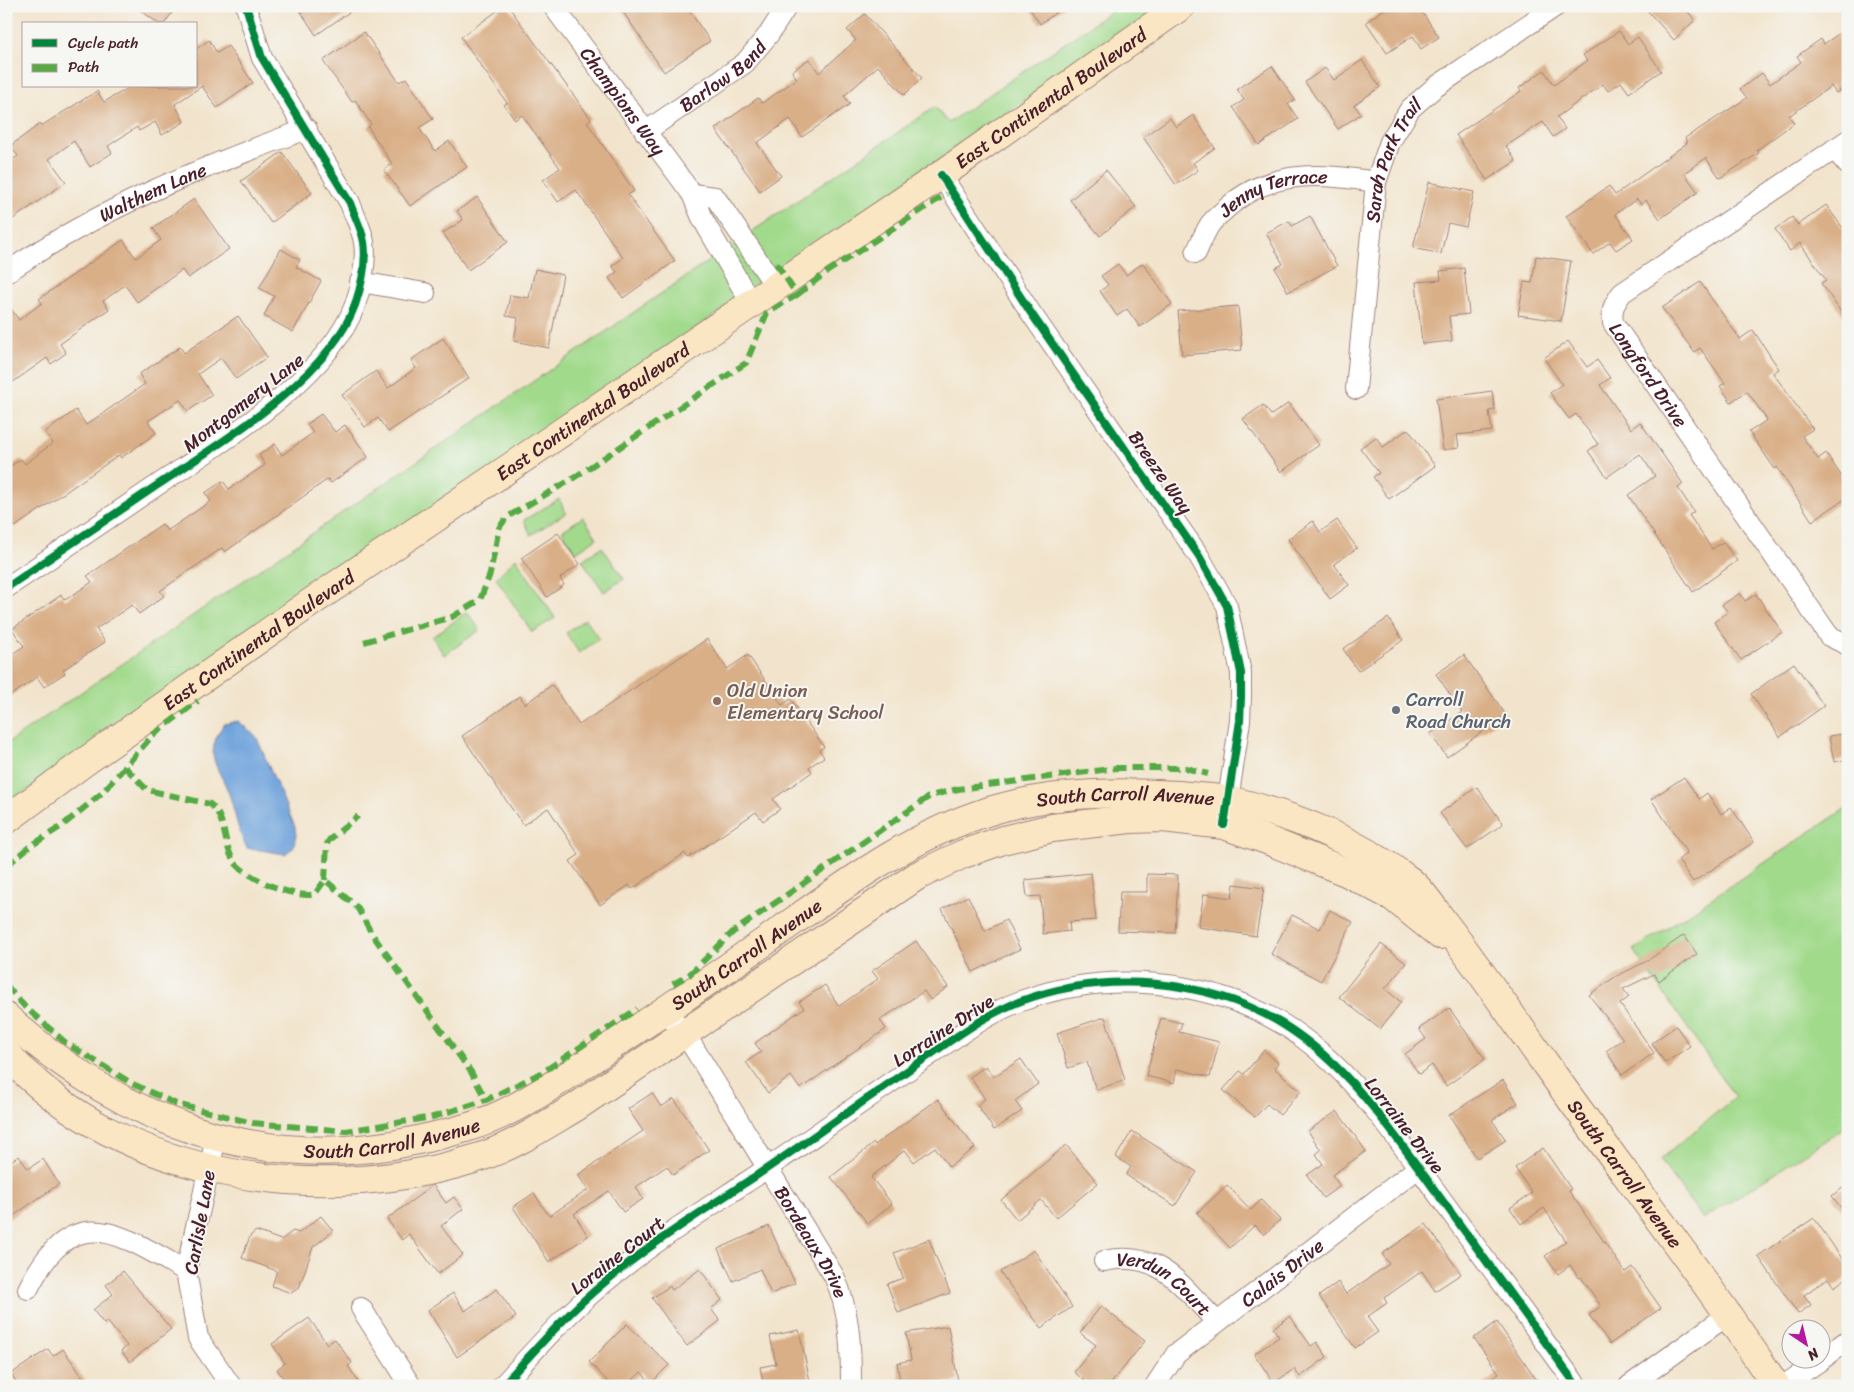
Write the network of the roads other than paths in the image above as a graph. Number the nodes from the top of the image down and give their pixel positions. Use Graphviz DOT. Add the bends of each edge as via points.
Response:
graph roads {
  1 [pos="246,6"];
  2 [pos="554,6"];
  3 [pos="787,6"];
  4 [pos="1180,6"];
  5 [pos="1556,6"];
  6 [pos="307,129"];
  7 [pos="645,132"];
  8 [pos="1841,144"];
  9 [pos="1848,165"];
  10 [pos="941,175"];
  11 [pos="1376,182"];
  12 [pos="692,194"];
  13 [pos="1196,253"];
  14 [pos="6,273"];
  15 [pos="360,282"];
  16 [pos="776,287"];
  17 [pos="425,293"];
  18 [pos="751,304"];
  19 [pos="1356,389"];
  20 [pos="6,588"];
  21 [pos="1848,645"];
  22 [pos="1226,812"];
  23 [pos="6,820"];
  24 [pos="666,1010"];
  25 [pos="6,1017"];
  26 [pos="684,1033"];
  27 [pos="6,1053"];
  28 [pos="216,1138"];
  29 [pos="208,1168"];
  30 [pos="768,1168"];
  31 [pos="1418,1168"];
  32 [pos="1104,1261"];
  33 [pos="186,1271"];
  34 [pos="28,1289"];
  35 [pos="362,1308"];
  36 [pos="1730,1316"];
  37 [pos="1216,1321"];
  38 [pos="1848,1340"];
  39 [pos="1832,1351"];
  40 [pos="1806,1370"];
  41 [pos="230,1386"];
  42 [pos="411,1386"];
  43 [pos="502,1386"];
  44 [pos="851,1386"];
  45 [pos="1155,1386"];
  46 [pos="1577,1386"];
  47 [pos="1629,1386"];
  48 [pos="1776,1386"];
  49 [pos="1783,1386"];
  1 -- 6 [label="street, Montgomery Lane" via="262,58"];
  2 -- 7 [label="street, Champions Way"];
  3 -- 7 [label="street, Barlow Bend" via="745,63"];
  4 -- 10 [label="main road, East Continental Boulevard"];
  5 -- 11 [label="street, Sarah Park Trail" via="1434,88 1410,109 1390,142"];
  6 -- 14 [label="street, Walthem Lane" via="215,162 131,200 38,251"];
  6 -- 15 [label="street, Montgomery Lane" via="350,203 364,242"];
  7 -- 12 [label="street, Champions Way"];
  8 -- 9 [label="street"];
  8 -- 21 [label="street, Longford Drive" via="1622,293 1611,311 1613,323 1829,636"];
  10 -- 16 [label="main road, East Continental Boulevard"];
  10 -- 22 [label="street, Breeze Way" via="1031,313 1199,556 1227,606 1241,673 1241,688 1240,721"];
  11 -- 13 [label="street, Jenny Terrace" via="1329,175 1261,185 1235,201 1210,224"];
  11 -- 19 [label="street, Sarah Park Trail"];
  12 -- 16 [label="street" via="715,196"];
  12 -- 18 [label="street, Champions Way" via="702,218"];
  15 -- 17 [label="street"];
  15 -- 20 [label="street, Montgomery Lane" via="354,306 334,342 319,363 293,388 211,449"];
  16 -- 18 [label="main road, East Continental Boulevard"];
  18 -- 23 [label="main road, East Continental Boulevard" via="310,603"];
  22 -- 24 [label="main road, South Carroll Avenue" via="1125,793 1076,795 994,810 902,848"];
  22 -- 26 [label="main road, South Carroll Avenue" via="1106,821 1037,831 963,854 916,876 877,901"];
  22 -- 36 [label="main road, South Carroll Avenue" via="1303,854 1393,897 1474,963"];
  24 -- 26 [label="street, Bordeaux Drive"];
  24 -- 28 [label="main road, South Carroll Avenue" via="511,1110 476,1125 398,1145 360,1150 253,1146"];
  25 -- 28 [label="main road, South Carroll Avenue" via="42,1047 103,1088 166,1122"];
  26 -- 29 [label="main road, South Carroll Avenue" via="568,1112 525,1138 486,1154 362,1182 289,1180"];
  26 -- 30 [label="street, Bordeaux Drive"];
  27 -- 29 [label="main road, South Carroll Avenue" via="52,1097 84,1117 156,1152"];
  28 -- 29 [label="street, Carlisle Lane"];
  29 -- 33 [label="street, Carlisle Lane"];
  30 -- 31 [label="street, Lorraine Drive" via="958,1036 1012,1005 1060,990 1138,984 1213,993 1282,1024 1311,1044 1364,1095"];
  30 -- 43 [label="street, Loraine Court" via="656,1242 604,1282 560,1323"];
  30 -- 44 [label="street, Bordeaux Drive" via="844,1298"];
  31 -- 37 [label="street, Calais Drive"];
  31 -- 46 [label="street, Lorraine Drive"];
  32 -- 37 [label="street, Verdun Court" via="1138,1258 1157,1264"];
  33 -- 34 [label="street" via="133,1240 105,1230 81,1232 57,1246 40,1264"];
  33 -- 41 [label="street, Carlisle Lane" via="198,1338"];
  35 -- 42 [label="street"];
  36 -- 47 [label="street"];
  36 -- 48 [label="main road, South Carroll Avenue"];
  37 -- 45 [label="street, Calais Drive" via="1176,1354"];
  38 -- 39 [label="street"];
  40 -- 49 [label="street"];
}
